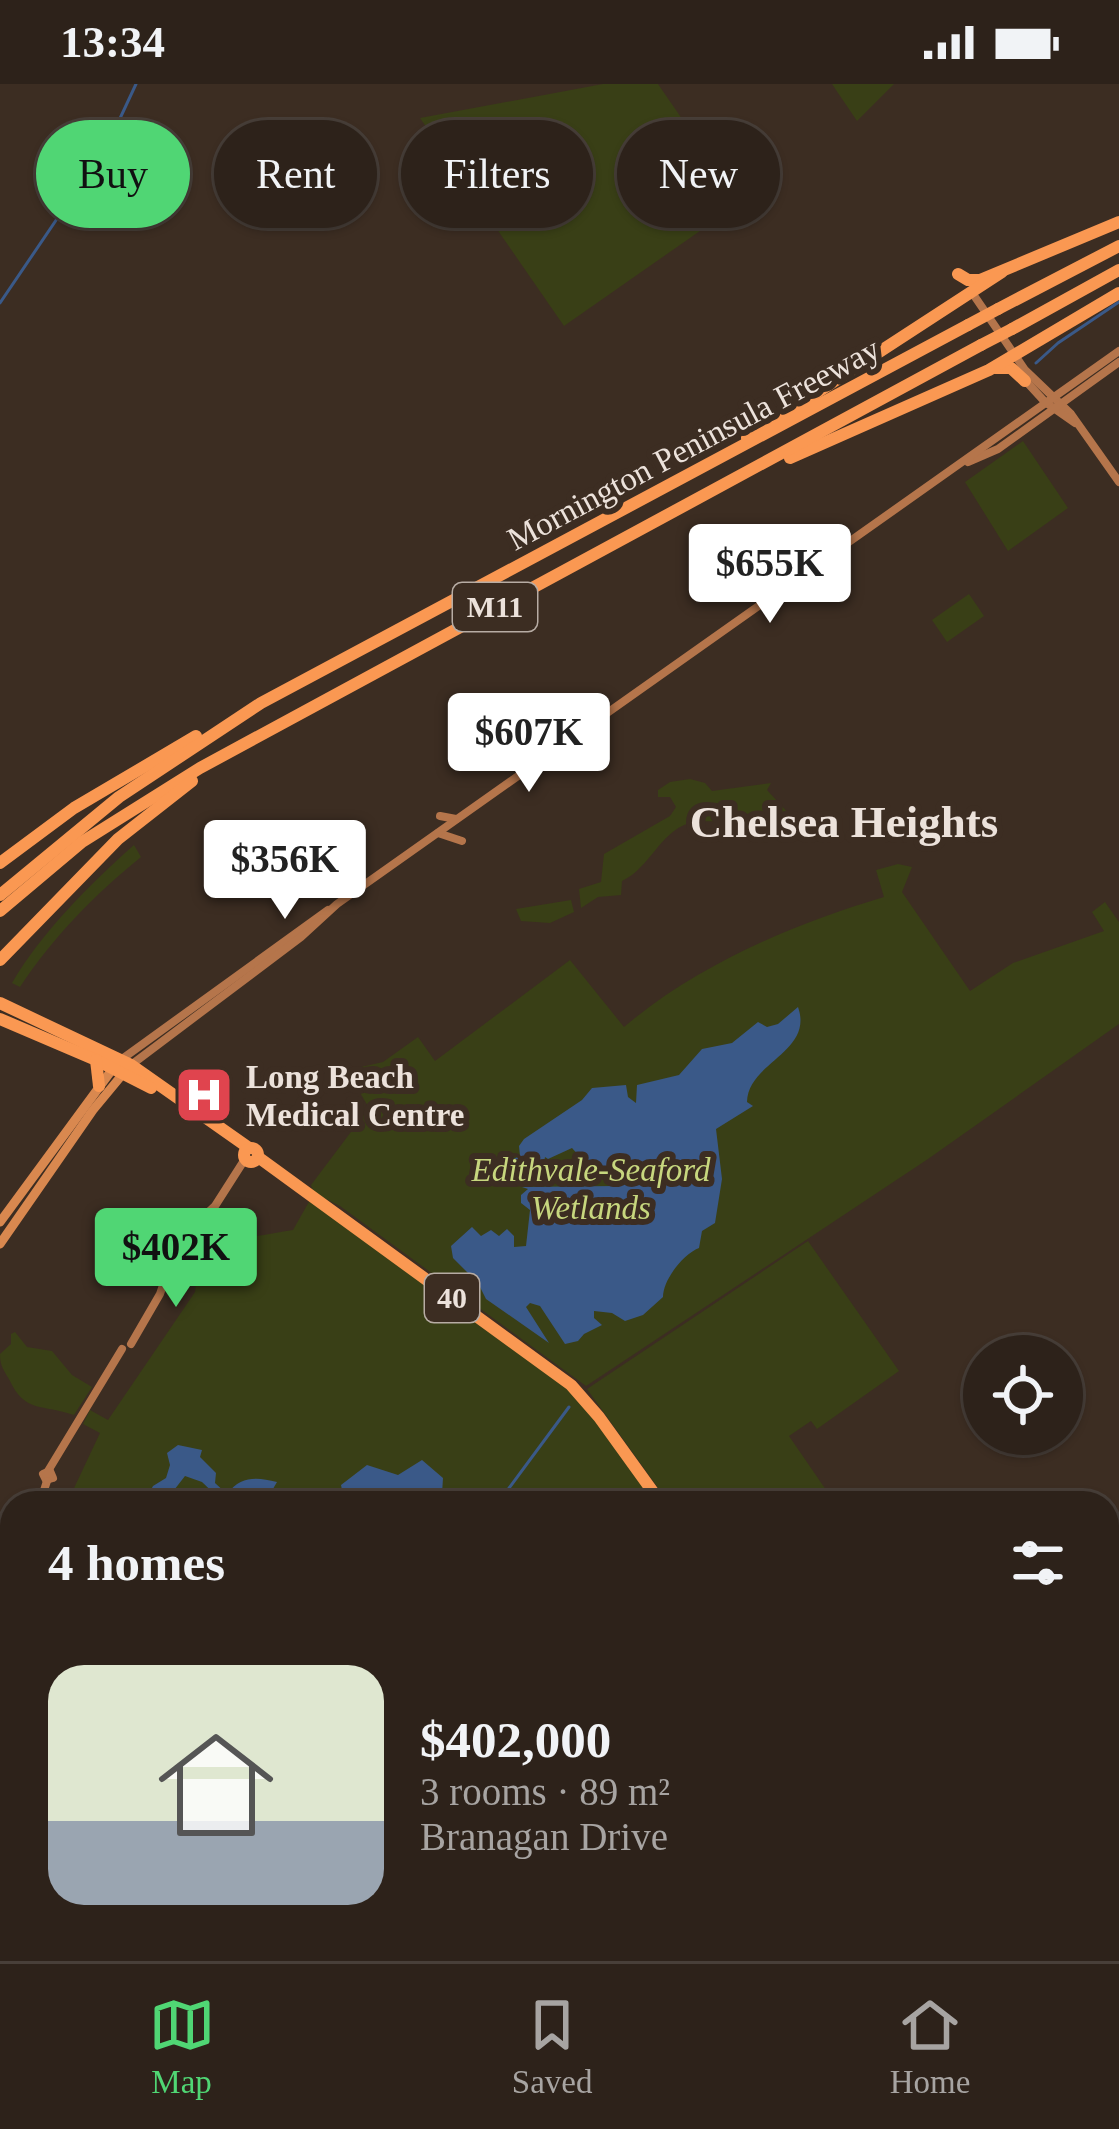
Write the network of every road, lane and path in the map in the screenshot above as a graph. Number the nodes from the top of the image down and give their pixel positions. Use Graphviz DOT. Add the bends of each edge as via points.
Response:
graph roads {
  1 [pos="1119,222"];
  2 [pos="1119,246"];
  3 [pos="1119,270"];
  4 [pos="1002,272"];
  5 [pos="965,288"];
  6 [pos="1119,293"];
  7 [pos="1119,351"];
  8 [pos="1016,360"];
  9 [pos="1119,362"];
  10 [pos="989,370"];
  11 [pos="1025,381"];
  12 [pos="1083,390"];
  13 [pos="1037,394"];
  14 [pos="1055,405"];
  15 [pos="1045,417"];
  16 [pos="1028,419"];
  17 [pos="1074,420"];
  18 [pos="968,462"];
  19 [pos="701,470"];
  20 [pos="1119,482"];
  21 [pos="717,489"];
  22 [pos="261,703"];
  23 [pos="274,728"];
  24 [pos="458,819"];
  25 [pos="436,835"];
  26 [pos="462,841"];
  27 [pos="0,863"];
  28 [pos="0,895"];
  29 [pos="333,908"];
  30 [pos="0,911"];
  31 [pos="0,963"];
  32 [pos="0,1003"];
  33 [pos="0,1019"];
  34 [pos="145,1053"];
  35 [pos="99,1055"];
  36 [pos="127,1065"];
  37 [pos="99,1086"];
  38 [pos="249,1159"];
  39 [pos="0,1222"];
  40 [pos="0,1244"];
  41 [pos="44,1491"];
  42 [pos="652,1491"];
  1 -- 4 [label="highway"];
  2 -- 19 [label="highway, Mornington Peninsula Freeway / M11, bridge"];
  3 -- 21 [label="highway, Mornington Peninsula Freeway / M11, bridge"];
  4 -- 5 [label="highway"];
  4 -- 5 [label="highway"];
  5 -- 8 [label="main road"];
  5 -- 19 [label="highway" via="945,312"];
  6 -- 8 [label="highway"];
  7 -- 14 [label="main road"];
  8 -- 10 [label="highway"];
  8 -- 11 [label="main road"];
  8 -- 14 [label="main road"];
  9 -- 12 [label="main road"];
  10 -- 11 [label="highway" via="1010,368"];
  10 -- 21 [label="highway"];
  11 -- 13 [label="main road"];
  12 -- 14 [label="main road"];
  12 -- 17 [label="main road"];
  13 -- 14 [label="main road"];
  13 -- 16 [label="main road"];
  14 -- 15 [label="main road"];
  14 -- 16 [label="main road"];
  14 -- 17 [label="main road"];
  15 -- 17 [label="main road"];
  15 -- 18 [label="main road"];
  16 -- 18 [label="main road"];
  17 -- 20 [label="main road"];
  18 -- 24 [label="main road"];
  19 -- 22 [label="highway, Mornington Peninsula Freeway / M11"];
  21 -- 23 [label="highway, Mornington Peninsula Freeway / M11"];
  22 -- 27 [label="highway" via="129,773"];
  22 -- 28 [label="highway, Mornington Peninsula Freeway / M11" via="118,797"];
  23 -- 30 [label="highway, Mornington Peninsula Freeway / M11" via="82,842"];
  23 -- 31 [label="highway" via="118,839"];
  24 -- 25 [label="main road"];
  24 -- 25 [label="main road" via="439,818"];
  25 -- 26 [label="main road"];
  25 -- 29 [label="main road"];
  29 -- 34 [label="main road"];
  29 -- 36 [label="main road"];
  32 -- 35 [label="highway, 40"];
  33 -- 35 [label="highway, 40"];
  34 -- 36 [label="highway"];
  35 -- 36 [label="highway"];
  35 -- 36 [label="highway, 40"];
  35 -- 37 [label="highway"];
  36 -- 37 [label="main road"];
  36 -- 38 [label="highway, 40"];
  36 -- 40 [label="main road"];
  37 -- 39 [label="main road"];
  38 -- 41 [label="main road" via="183,1234 160,1294"];
  38 -- 42 [label="highway, 40" via="563,1378"];
}
